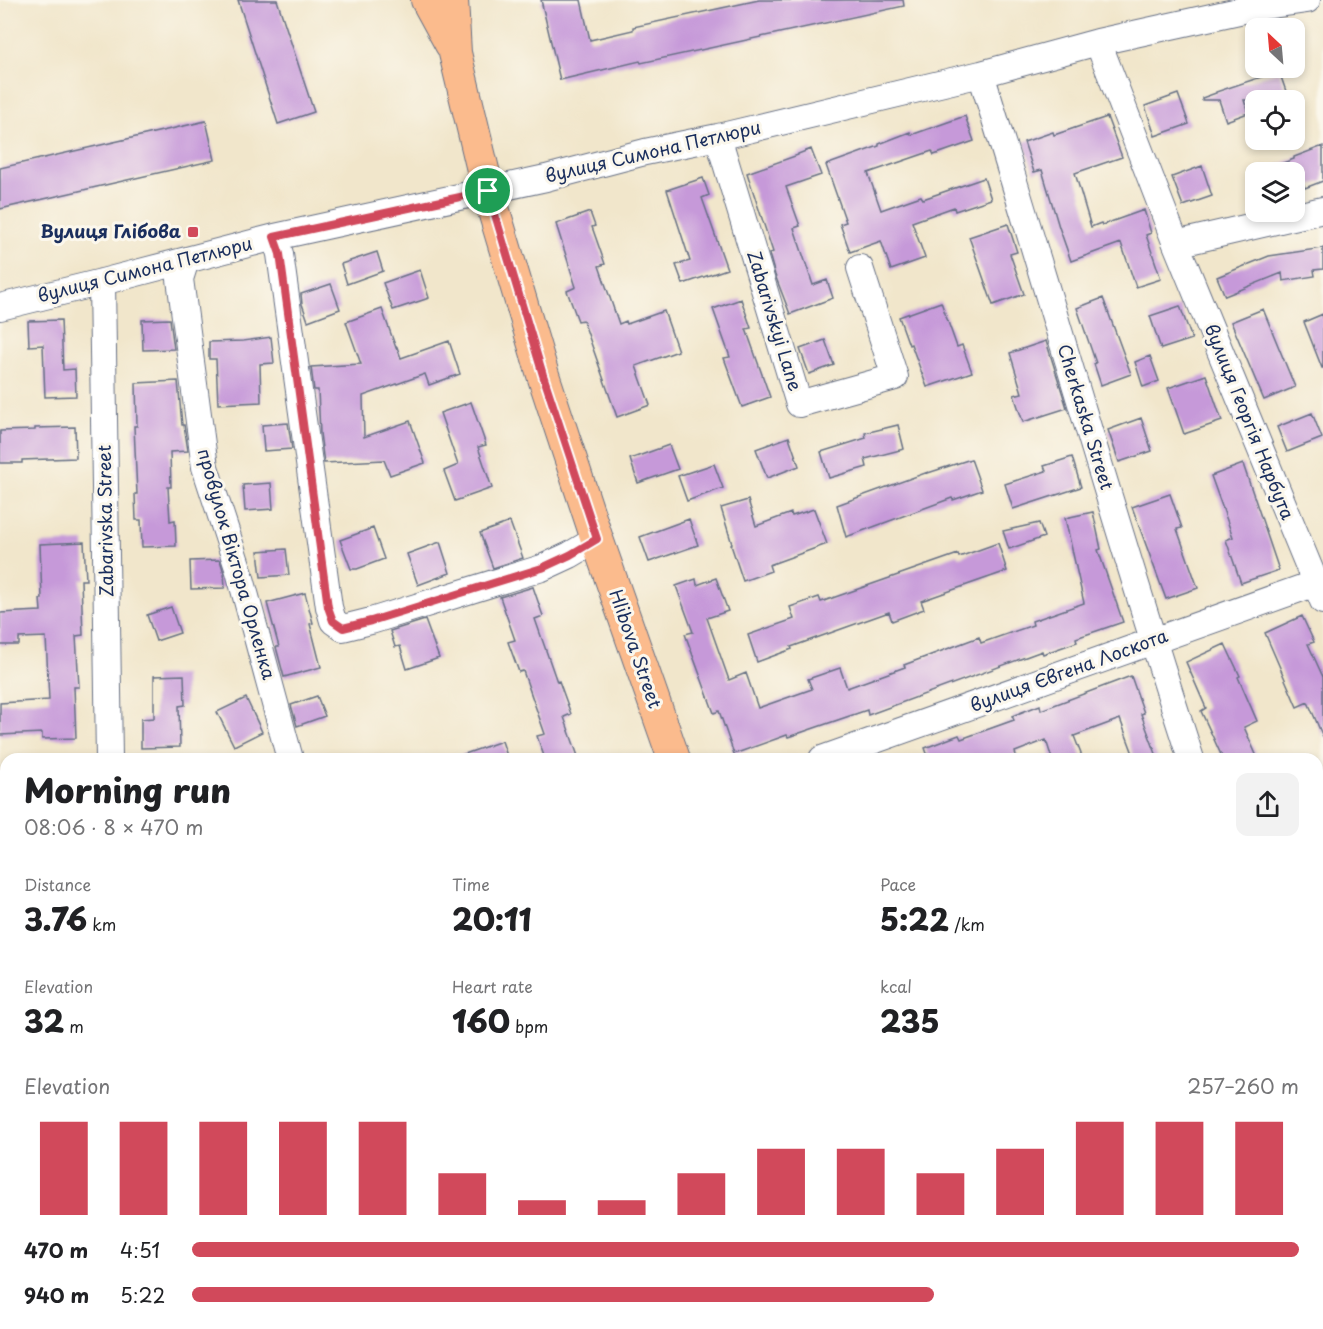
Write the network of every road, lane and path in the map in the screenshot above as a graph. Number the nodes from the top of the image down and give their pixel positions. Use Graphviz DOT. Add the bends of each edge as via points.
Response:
graph roads {
  1 [pos="427,0"];
  2 [pos="452,0"];
  3 [pos="1307,0"];
  4 [pos="1098,42"];
  5 [pos="455,53"];
  6 [pos="981,74"];
  7 [pos="718,137"];
  8 [pos="488,191"];
  9 [pos="1323,210"];
  10 [pos="274,237"];
  11 [pos="1176,244"];
  12 [pos="186,260"];
  13 [pos="860,268"];
  14 [pos="102,282"];
  15 [pos="0,307"];
  16 [pos="597,539"];
  17 [pos="1319,592"];
  18 [pos="1153,642"];
  19 [pos="109,753"];
  20 [pos="288,753"];
  21 [pos="672,753"];
  22 [pos="839,753"];
  23 [pos="1189,753"];
  1 -- 5 [label="main road, Hlibova Street"];
  2 -- 5 [label="main road, Hlibova Street"];
  3 -- 4 [label="street, вулиця Симона Петлюри"];
  4 -- 6 [label="street, вулиця Симона Петлюри"];
  4 -- 11 [label="street, вулиця Георгія Нарбута"];
  5 -- 8 [label="main road, Hlibova Street"];
  6 -- 7 [label="street, вулиця Симона Петлюри"];
  6 -- 18 [label="street, Cherkaska Street"];
  7 -- 8 [label="street, вулиця Симона Петлюри"];
  7 -- 13 [label="street, Zabarivskyi Lane" via="799,404 895,377"];
  8 -- 10 [label="street, вулиця Симона Петлюри"];
  8 -- 16 [label="main road, Hlibova Street"];
  9 -- 11 [label="street"];
  10 -- 12 [label="street, вулиця Симона Петлюри"];
  10 -- 16 [label="street" via="280,254 333,621 343,628 371,621 542,568"];
  11 -- 17 [label="street, вулиця Георгія Нарбута"];
  12 -- 14 [label="street, вулиця Симона Петлюри"];
  12 -- 20 [label="street, провулок Віктора Орленка" via="180,279 205,467 239,571"];
  14 -- 15 [label="street, вулиця Симона Петлюри"];
  14 -- 19 [label="street, Zabarivska Street"];
  16 -- 21 [label="main road, Hlibova Street"];
  17 -- 18 [label="street, вулиця Євгена Лоскота"];
  18 -- 22 [label="street, вулиця Євгена Лоскота"];
  18 -- 23 [label="street, Cherkaska Street"];
}
